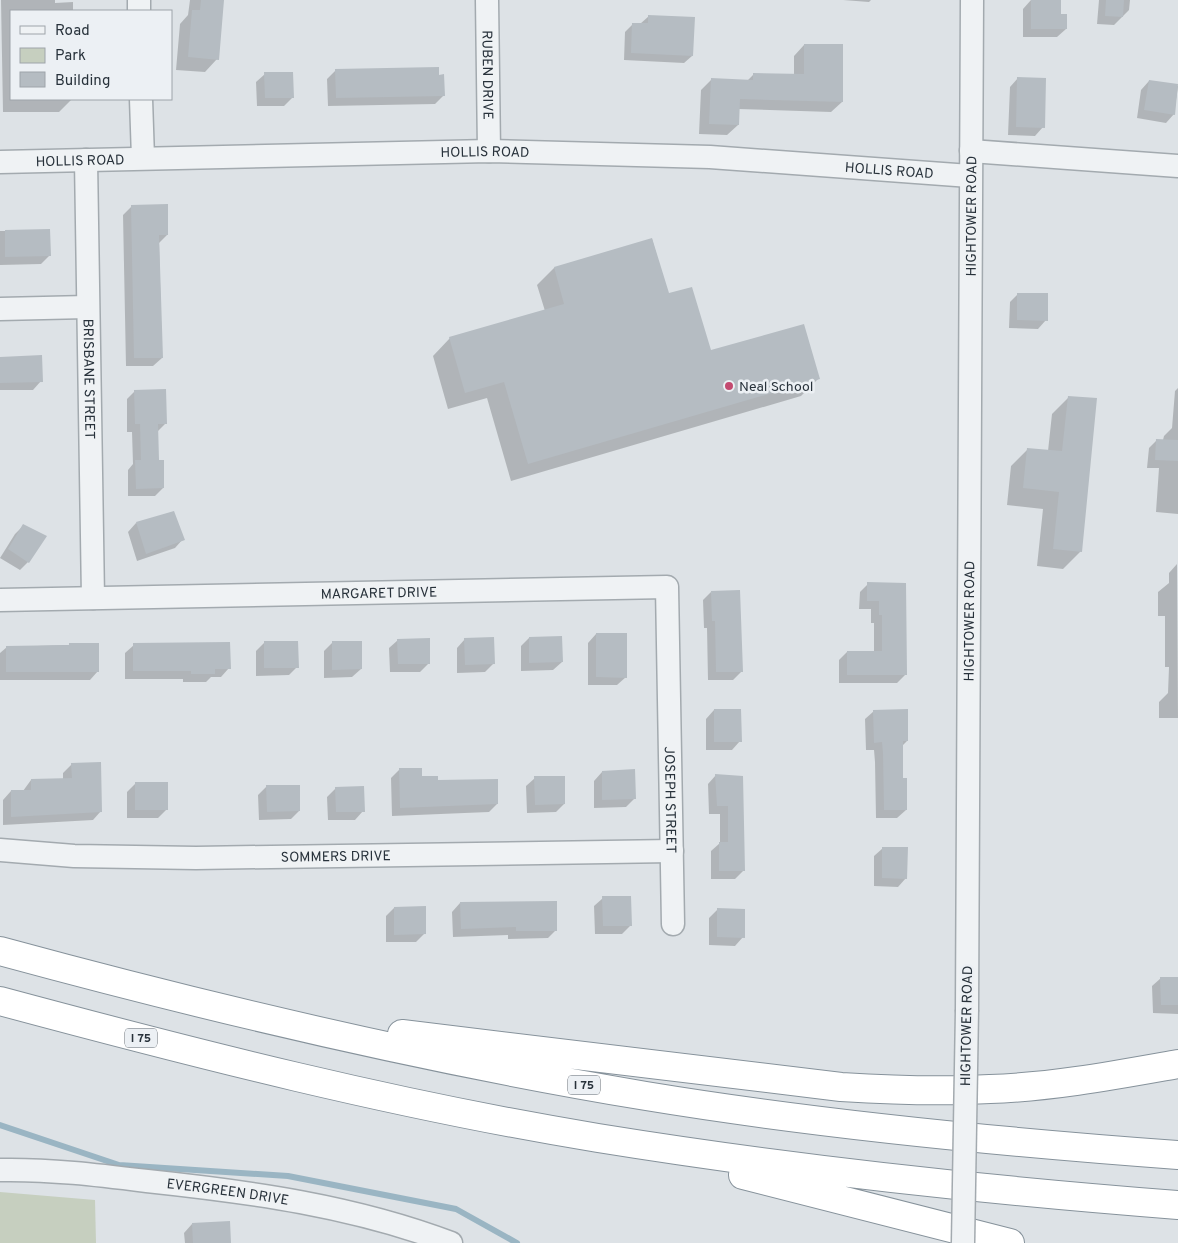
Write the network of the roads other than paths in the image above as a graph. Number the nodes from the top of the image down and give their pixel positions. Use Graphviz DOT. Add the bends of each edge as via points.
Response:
graph roads {
  1 [pos="487,0"];
  2 [pos="972,0"];
  3 [pos="141,100"];
  4 [pos="489,151"];
  5 [pos="971,151"];
  6 [pos="143,158"];
  7 [pos="86,160"];
  8 [pos="0,162"];
  9 [pos="1178,166"];
  10 [pos="970,176"];
  11 [pos="87,307"];
  12 [pos="0,309"];
  13 [pos="93,598"];
  14 [pos="0,600"];
  15 [pos="669,677"];
  16 [pos="0,850"];
  17 [pos="672,851"];
  18 [pos="673,924"];
  19 [pos="0,951"];
  20 [pos="0,1001"];
  21 [pos="269,1021"];
  22 [pos="1178,1064"];
  23 [pos="597,1138"];
  24 [pos="1178,1155"];
  25 [pos="0,1170"];
  26 [pos="1178,1205"];
  27 [pos="451,1243"];
  28 [pos="964,1243"];
  29 [pos="1010,1243"];
  1 -- 4 [label="street, RUBEN DRIVE"];
  2 -- 5 [label="street, HIGHTOWER ROAD"];
  3 -- 6 [label="street"];
  4 -- 6 [label="street, HOLLIS ROAD"];
  4 -- 10 [label="street, HOLLIS ROAD" via="710,157"];
  5 -- 9 [label="street"];
  5 -- 10 [label="street, HIGHTOWER ROAD"];
  6 -- 7 [label="street, HOLLIS ROAD"];
  7 -- 8 [label="street, HOLLIS ROAD"];
  7 -- 11 [label="street, BRISBANE STREET"];
  10 -- 28 [label="street, HIGHTOWER ROAD, bridge"];
  11 -- 12 [label="street"];
  11 -- 13 [label="street, BRISBANE STREET"];
  13 -- 14 [label="street, MARGARET DRIVE"];
  13 -- 15 [label="street, MARGARET DRIVE" via="667,587"];
  15 -- 17 [label="street, JOSEPH STREET"];
  16 -- 17 [label="street, SOMMERS DRIVE" via="74,856 196,858"];
  17 -- 18 [label="street, JOSEPH STREET"];
  19 -- 21 [label="highway, I 75"];
  20 -- 23 [label="highway, I 75" via="281,1074"];
  21 -- 22 [label="highway" via="412,1034 841,1087 892,1090 990,1090 1090,1080"];
  21 -- 24 [label="highway, I 75" via="501,1070 648,1096 859,1126 1021,1144"];
  23 -- 26 [label="highway, I 75" via="814,1170"];
  23 -- 29 [label="highway"];
  25 -- 27 [label="street, EVERGREEN DRIVE" via="37,1169 235,1190 360,1213"];
}
